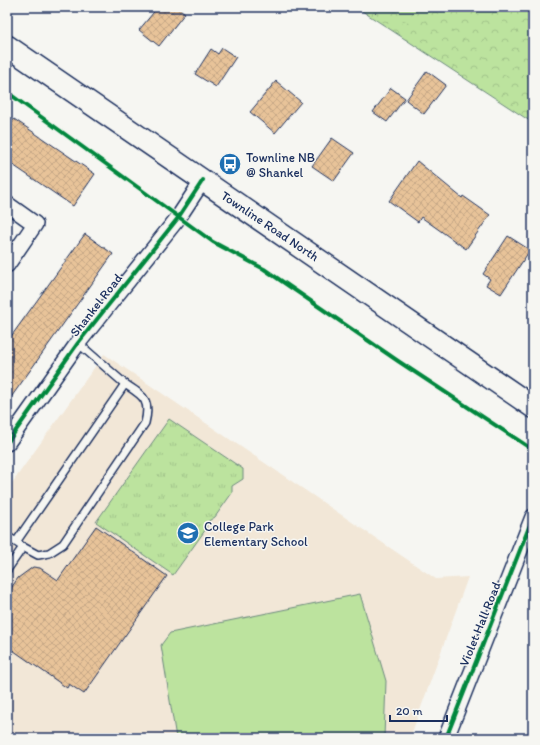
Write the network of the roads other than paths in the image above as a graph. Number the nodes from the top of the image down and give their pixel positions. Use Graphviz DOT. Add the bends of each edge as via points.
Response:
graph roads {
  1 [pos="7,46"];
  2 [pos="203,180"];
  3 [pos="7,204"];
  4 [pos="7,265"];
  5 [pos="78,343"];
  6 [pos="125,384"];
  7 [pos="533,407"];
  8 [pos="7,443"];
  9 [pos="533,517"];
  10 [pos="7,536"];
  11 [pos="16,542"];
  12 [pos="23,547"];
  13 [pos="7,570"];
  14 [pos="446,738"];
  1 -- 2 [label="main road, Townline Road North"];
  2 -- 5 [label="street, Shankel Road" via="178,218"];
  2 -- 7 [label="main road, Townline Road North"];
  3 -- 4 [label="street" via="35,224"];
  5 -- 6 [label="lane"];
  5 -- 8 [label="street, Shankel Road"];
  6 -- 11 [label="lane"];
  6 -- 12 [label="lane" via="144,397 148,411 145,423 63,544 49,553 38,555"];
  9 -- 14 [label="street, Violet Hall Road"];
  10 -- 11 [label="lane"];
  11 -- 12 [label="lane"];
  12 -- 13 [label="lane"];
}
